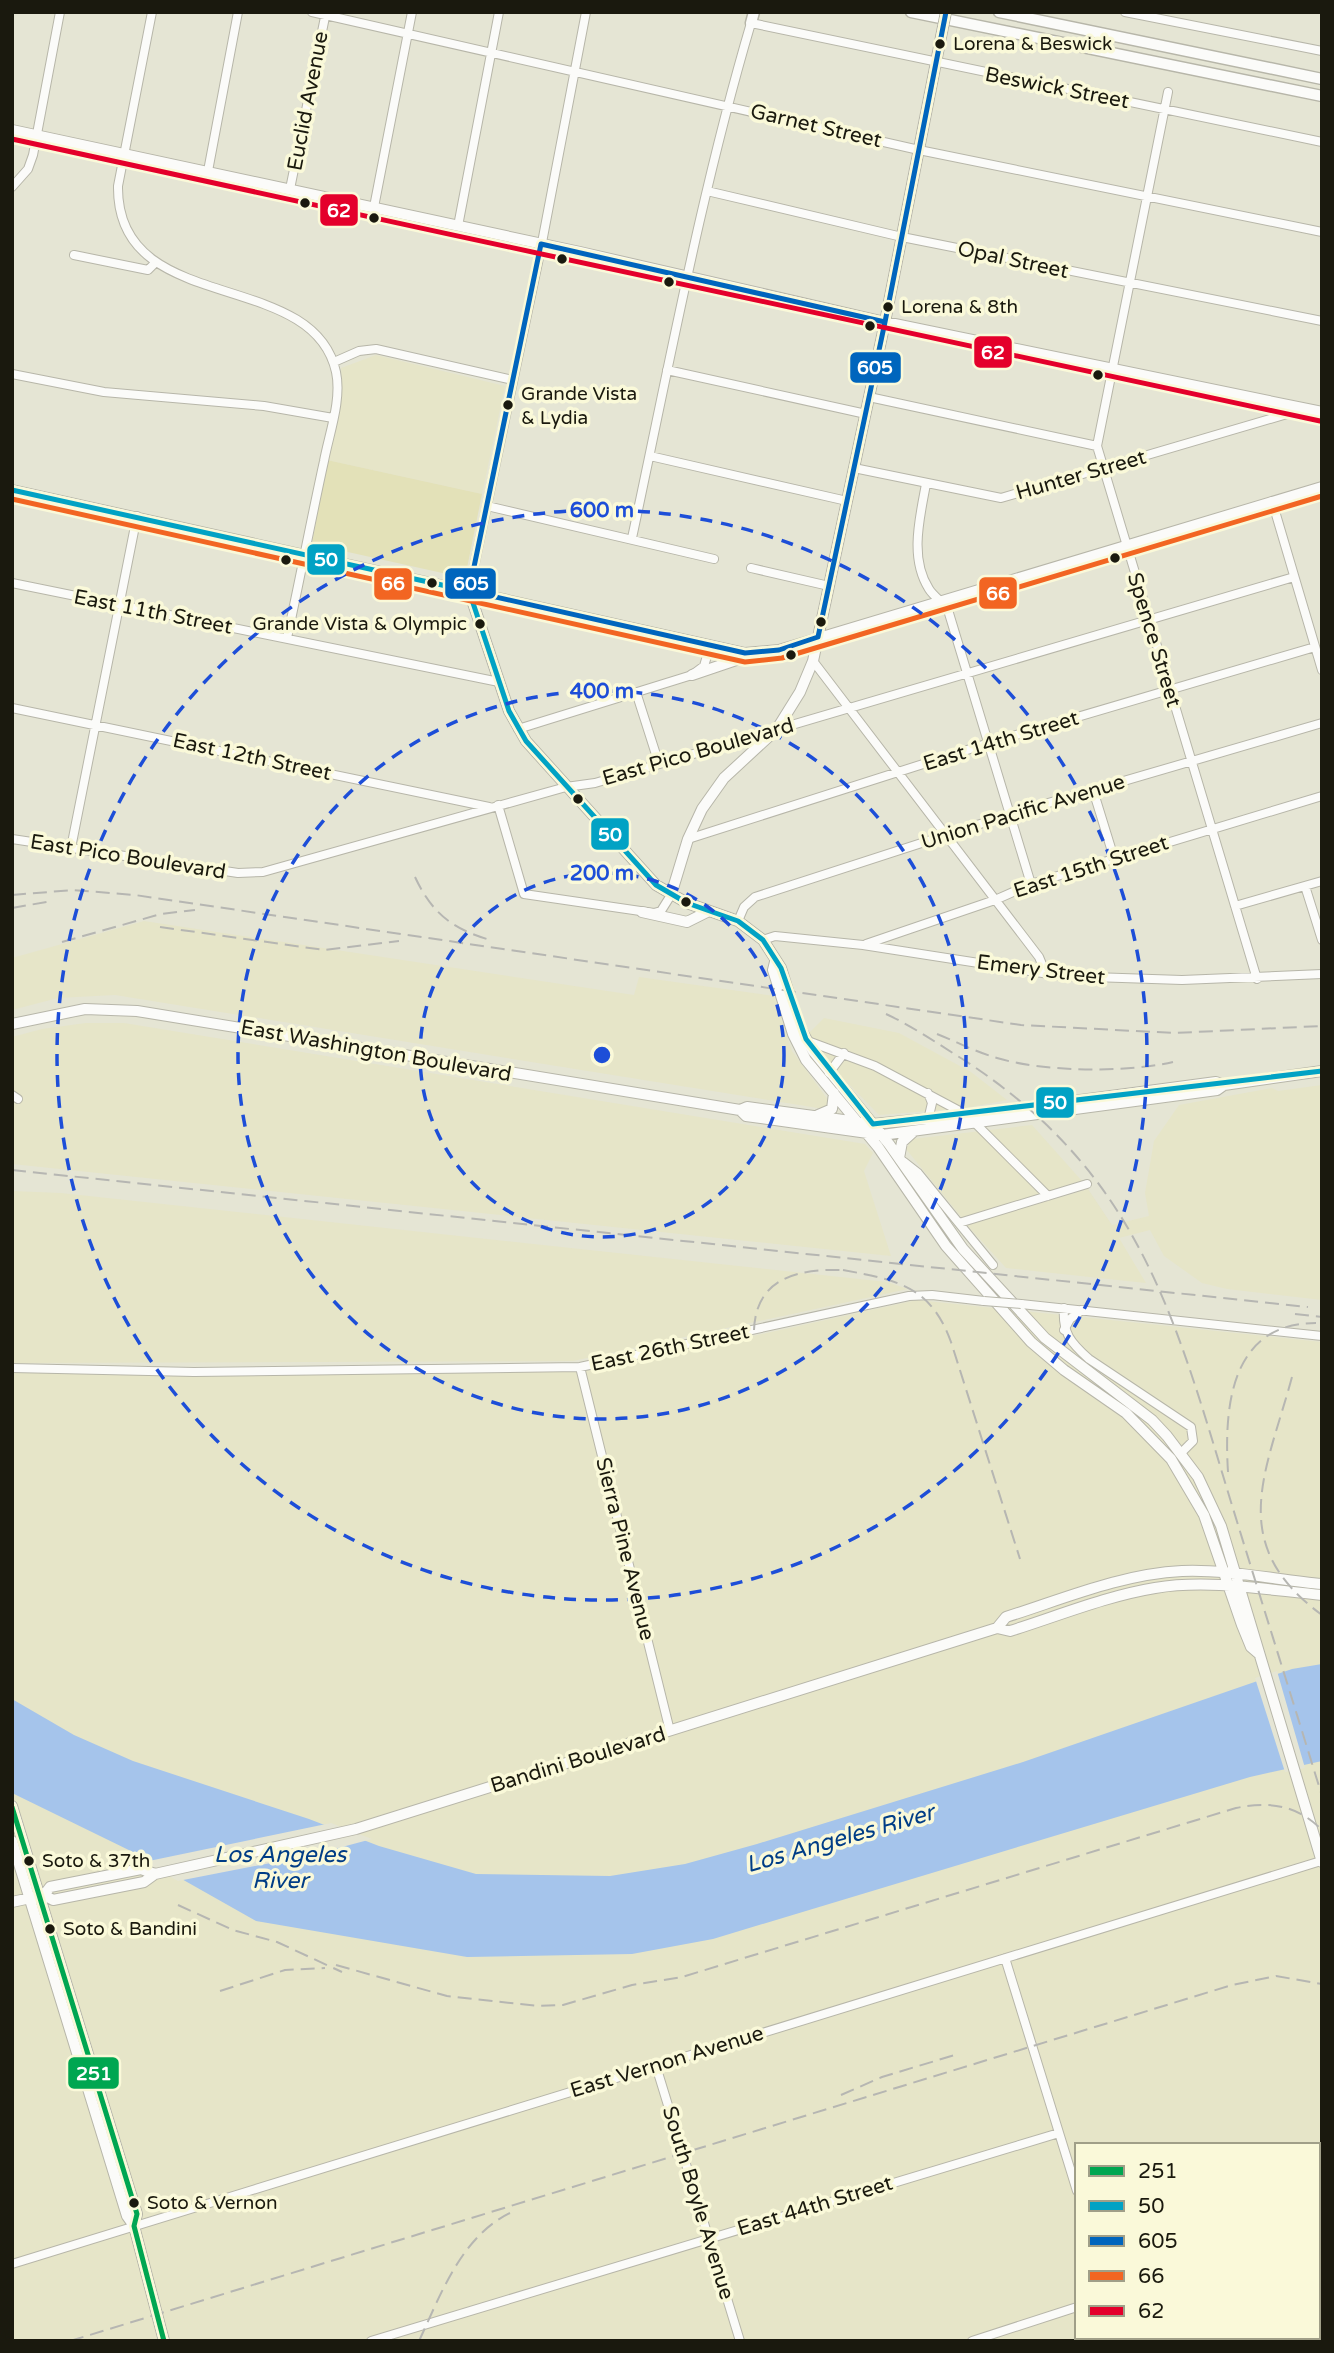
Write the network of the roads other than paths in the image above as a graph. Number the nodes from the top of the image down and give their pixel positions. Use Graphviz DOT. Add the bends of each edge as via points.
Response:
graph roads {
  1 [pos="60,12"];
  2 [pos="152,12"];
  3 [pos="238,12"];
  4 [pos="312,12"];
  5 [pos="412,12"];
  6 [pos="499,12"];
  7 [pos="586,12"];
  8 [pos="911,12"];
  9 [pos="946,12"];
  10 [pos="999,12"];
  11 [pos="1125,12"];
  12 [pos="1184,12"];
  13 [pos="325,13"];
  14 [pos="752,18"];
  15 [pos="1182,24"];
  16 [pos="408,34"];
  17 [pos="1322,51"];
  18 [pos="491,52"];
  19 [pos="936,64"];
  20 [pos="575,70"];
  21 [pos="1322,79"];
  22 [pos="1168,92"];
  23 [pos="1322,96"];
  24 [pos="727,105"];
  25 [pos="1165,110"];
  26 [pos="12,130"];
  27 [pos="37,134"];
  28 [pos="1322,142"];
  29 [pos="919,150"];
  30 [pos="124,153"];
  31 [pos="208,171"];
  32 [pos="12,187"];
  33 [pos="290,189"];
  34 [pos="706,191"];
  35 [pos="1148,196"];
  36 [pos="374,207"];
  37 [pos="458,226"];
  38 [pos="1322,233"];
  39 [pos="902,237"];
  40 [pos="541,244"];
  41 [pos="74,256"];
  42 [pos="156,262"];
  43 [pos="687,277"];
  44 [pos="1129,283"];
  45 [pos="1322,321"];
  46 [pos="885,322"];
  47 [pos="334,362"];
  48 [pos="1113,369"];
  49 [pos="667,370"];
  50 [pos="12,374"];
  51 [pos="513,380"];
  52 [pos="870,397"];
  53 [pos="1305,409"];
  54 [pos="1322,412"];
  55 [pos="866,414"];
  56 [pos="333,418"];
  57 [pos="1097,446"];
  58 [pos="650,456"];
  59 [pos="855,468"];
  60 [pos="1102,470"];
  61 [pos="926,484"];
  62 [pos="1322,487"];
  63 [pos="12,490"];
  64 [pos="847,501"];
  65 [pos="1272,501"];
  66 [pos="487,506"];
  67 [pos="137,516"];
  68 [pos="632,538"];
  69 [pos="1125,545"];
  70 [pos="304,554"];
  71 [pos="714,559"];
  72 [pos="751,568"];
  73 [pos="1294,577"];
  74 [pos="12,583"];
  75 [pos="829,586"];
  76 [pos="469,591"];
  77 [pos="940,599"];
  78 [pos="120,605"];
  79 [pos="1148,621"];
  80 [pos="287,638"];
  81 [pos="818,638"];
  82 [pos="710,646"];
  83 [pos="1315,647"];
  84 [pos="759,653"];
  85 [pos="813,661"];
  86 [pos="1322,670"];
  87 [pos="968,674"];
  88 [pos="692,675"];
  89 [pos="499,682"];
  90 [pos="1169,690"];
  91 [pos="636,692"];
  92 [pos="12,708"];
  93 [pos="849,708"];
  94 [pos="1322,723"];
  95 [pos="94,724"];
  96 [pos="518,729"];
  97 [pos="777,729"];
  98 [pos="989,743"];
  99 [pos="1190,761"];
  100 [pos="659,764"];
  101 [pos="899,773"];
  102 [pos="566,787"];
  103 [pos="1093,790"];
  104 [pos="1322,796"];
  105 [pos="495,806"];
  106 [pos="1011,814"];
  107 [pos="1212,829"];
  108 [pos="944,835"];
  109 [pos="12,839"];
  110 [pos="688,839"];
  111 [pos="71,848"];
  112 [pos="1114,858"];
  113 [pos="1322,881"];
  114 [pos="1031,884"];
  115 [pos="1305,886"];
  116 [pos="671,895"];
  117 [pos="995,900"];
  118 [pos="1235,906"];
  119 [pos="709,911"];
  120 [pos="642,912"];
  121 [pos="738,921"];
  122 [pos="763,940"];
  123 [pos="1322,940"];
  124 [pos="863,945"];
  125 [pos="1046,974"];
  126 [pos="1322,974"];
  127 [pos="1257,979"];
  128 [pos="12,1024"];
  129 [pos="801,1041"];
  130 [pos="844,1053"];
  131 [pos="1322,1071"];
  132 [pos="829,1073"];
  133 [pos="834,1093"];
  134 [pos="928,1093"];
  135 [pos="740,1110"];
  136 [pos="810,1115"];
  137 [pos="928,1119"];
  138 [pos="970,1119"];
  139 [pos="858,1122"];
  140 [pos="873,1124"];
  141 [pos="913,1132"];
  142 [pos="869,1135"];
  143 [pos="882,1135"];
  144 [pos="899,1158"];
  145 [pos="1087,1184"];
  146 [pos="1048,1196"];
  147 [pos="959,1223"];
  148 [pos="993,1265"];
  149 [pos="1064,1308"];
  150 [pos="1082,1310"];
  151 [pos="1064,1330"];
  152 [pos="1322,1336"];
  153 [pos="580,1367"];
  154 [pos="12,1368"];
  155 [pos="1181,1453"];
  156 [pos="1225,1574"];
  157 [pos="1237,1576"];
  158 [pos="1322,1584"];
  159 [pos="1228,1587"];
  160 [pos="1241,1588"];
  161 [pos="1258,1590"];
  162 [pos="1322,1595"];
  163 [pos="1249,1613"];
  164 [pos="997,1628"];
  165 [pos="1258,1653"];
  166 [pos="670,1731"];
  167 [pos="12,1806"];
  168 [pos="12,1842"];
  169 [pos="1322,1862"];
  170 [pos="37,1896"];
  171 [pos="12,1902"];
  172 [pos="1005,1958"];
  173 [pos="656,2066"];
  174 [pos="1059,2133"];
  175 [pos="1075,2185"];
  176 [pos="134,2226"];
  177 [pos="709,2238"];
  178 [pos="12,2264"];
  179 [pos="1075,2308"];
  180 [pos="164,2341"];
  181 [pos="371,2341"];
  182 [pos="740,2341"];
  183 [pos="972,2341"];
  1 -- 27 [label="street"];
  2 -- 30 [label="street"];
  3 -- 31 [label="street"];
  4 -- 13 [label="street, Garnet Street"];
  5 -- 16 [label="street"];
  6 -- 18 [label="street"];
  7 -- 20 [label="street"];
  8 -- 23 [label="highway"];
  9 -- 19 [label="main road, bridge"];
  10 -- 21 [label="highway"];
  11 -- 15 [label="street"];
  12 -- 15 [label="street"];
  13 -- 16 [label="street, Garnet Street"];
  13 -- 33 [label="street, Euclid Avenue"];
  14 -- 19 [label="street, Beswick Street"];
  14 -- 24 [label="street"];
  15 -- 17 [label="street"];
  16 -- 18 [label="street, Garnet Street"];
  16 -- 36 [label="street"];
  18 -- 20 [label="street, Garnet Street"];
  18 -- 37 [label="street"];
  19 -- 25 [label="street, Beswick Street"];
  19 -- 29 [label="main road"];
  20 -- 24 [label="street, Garnet Street"];
  20 -- 40 [label="street"];
  22 -- 25 [label="street, Spence Street"];
  24 -- 29 [label="street, Garnet Street"];
  24 -- 34 [label="street"];
  25 -- 28 [label="street, Beswick Street"];
  25 -- 35 [label="street, Spence Street"];
  26 -- 27 [label="main road"];
  27 -- 30 [label="main road"];
  27 -- 32 [label="street" via="27,169"];
  29 -- 35 [label="street, Garnet Street"];
  29 -- 39 [label="main road"];
  30 -- 31 [label="main road"];
  30 -- 42 [label="street" via="118,186 120,212 133,237"];
  31 -- 33 [label="main road"];
  33 -- 36 [label="main road"];
  34 -- 39 [label="street, Opal Street"];
  34 -- 43 [label="street"];
  35 -- 38 [label="street, Garnet Street"];
  35 -- 44 [label="street, Spence Street"];
  36 -- 37 [label="main road"];
  37 -- 40 [label="main road"];
  39 -- 44 [label="street, Opal Street"];
  39 -- 46 [label="main road"];
  40 -- 43 [label="main road"];
  40 -- 51 [label="street"];
  41 -- 42 [label="street" via="148,270"];
  42 -- 47 [label="street" via="196,282 293,317"];
  43 -- 46 [label="main road"];
  43 -- 49 [label="street"];
  44 -- 45 [label="street, Opal Street"];
  44 -- 48 [label="street, Spence Street"];
  46 -- 48 [label="main road"];
  46 -- 52 [label="main road"];
  47 -- 51 [label="street" via="376,349"];
  47 -- 56 [label="street" via="338,387"];
  48 -- 53 [label="main road"];
  48 -- 57 [label="street, Spence Street"];
  49 -- 55 [label="street"];
  49 -- 58 [label="street"];
  50 -- 56 [label="street" via="107,392 264,406"];
  51 -- 66 [label="street"];
  52 -- 55 [label="main road"];
  52 -- 57 [label="street"];
  53 -- 54 [label="main road"];
  53 -- 60 [label="street, Hunter Street"];
  55 -- 59 [label="main road"];
  56 -- 70 [label="street"];
  57 -- 60 [label="street, Spence Street"];
  58 -- 64 [label="street"];
  58 -- 68 [label="street"];
  59 -- 61 [label="street, Hunter Street"];
  59 -- 64 [label="main road"];
  60 -- 61 [label="street, Hunter Street" via="1001,498"];
  60 -- 69 [label="street, Spence Street"];
  61 -- 77 [label="street" via="917,540 929,589"];
  62 -- 65 [label="main road"];
  63 -- 67 [label="main road"];
  64 -- 75 [label="main road"];
  65 -- 69 [label="main road"];
  65 -- 73 [label="street"];
  66 -- 68 [label="street"];
  66 -- 76 [label="street"];
  67 -- 70 [label="main road"];
  67 -- 78 [label="street"];
  68 -- 71 [label="street"];
  69 -- 77 [label="main road"];
  69 -- 79 [label="street, Spence Street"];
  70 -- 76 [label="main road"];
  70 -- 80 [label="street"];
  72 -- 75 [label="street"];
  73 -- 79 [label="street, East Pico Boulevard"];
  73 -- 83 [label="street"];
  74 -- 78 [label="street, East 11th Street"];
  75 -- 81 [label="main road"];
  76 -- 82 [label="main road"];
  76 -- 89 [label="main road"];
  77 -- 81 [label="main road"];
  77 -- 87 [label="street" via="948,610"];
  78 -- 80 [label="street, East 11th Street"];
  78 -- 95 [label="street"];
  79 -- 87 [label="street, East Pico Boulevard"];
  79 -- 90 [label="street, Spence Street"];
  80 -- 89 [label="street, East 11th Street"];
  81 -- 84 [label="main road"];
  81 -- 85 [label="main road"];
  82 -- 84 [label="main road"];
  82 -- 88 [label="street" via="704,666"];
  83 -- 86 [label="street"];
  83 -- 90 [label="street, East 14th Street"];
  84 -- 88 [label="main road"];
  85 -- 93 [label="street"];
  85 -- 97 [label="main road"];
  87 -- 93 [label="street, East Pico Boulevard"];
  87 -- 98 [label="street"];
  88 -- 91 [label="street"];
  89 -- 96 [label="main road"];
  90 -- 98 [label="street, East 14th Street"];
  90 -- 99 [label="street, Spence Street"];
  91 -- 96 [label="street"];
  91 -- 100 [label="street"];
  92 -- 95 [label="street, East 12th Street"];
  93 -- 97 [label="street, East Pico Boulevard"];
  93 -- 101 [label="street"];
  94 -- 99 [label="street, Union Pacific Avenue"];
  95 -- 105 [label="street, East 12th Street"];
  95 -- 111 [label="street"];
  96 -- 102 [label="main road"];
  97 -- 100 [label="street, East Pico Boulevard"];
  97 -- 110 [label="main road" via="717,786"];
  98 -- 101 [label="street, East 14th Street"];
  98 -- 106 [label="street"];
  99 -- 103 [label="street, Union Pacific Avenue"];
  99 -- 107 [label="street, Spence Street"];
  100 -- 102 [label="street, East Pico Boulevard"];
  101 -- 108 [label="street"];
  101 -- 110 [label="street, East 14th Street"];
  102 -- 105 [label="street, East Pico Boulevard"];
  102 -- 116 [label="main road" via="648,877"];
  103 -- 106 [label="street, Union Pacific Avenue"];
  103 -- 112 [label="street"];
  104 -- 107 [label="street, East 15th Street"];
  105 -- 111 [label="street, East Pico Boulevard" via="251,874"];
  105 -- 120 [label="street" via="524,894"];
  106 -- 108 [label="street, Union Pacific Avenue"];
  106 -- 114 [label="street"];
  107 -- 112 [label="street, East 15th Street"];
  107 -- 118 [label="street, Spence Street"];
  108 -- 117 [label="street"];
  108 -- 121 [label="street, Union Pacific Avenue" via="755,897 744,906"];
  109 -- 111 [label="street, East Pico Boulevard"];
  110 -- 116 [label="main road"];
  112 -- 114 [label="street, East 15th Street"];
  113 -- 115 [label="street"];
  114 -- 117 [label="street, East 15th Street"];
  115 -- 118 [label="street"];
  115 -- 123 [label="street"];
  116 -- 119 [label="main road"];
  116 -- 120 [label="street" via="659,912"];
  117 -- 124 [label="street, East 15th Street"];
  117 -- 125 [label="street" via="1039,957"];
  118 -- 127 [label="street, Spence Street"];
  119 -- 120 [label="main road" via="687,922"];
  119 -- 121 [label="main road"];
  121 -- 122 [label="main road"];
  122 -- 124 [label="street, Emery Street" via="775,936"];
  122 -- 129 [label="main road" via="781,968"];
  124 -- 125 [label="street, Emery Street"];
  125 -- 127 [label="street, Emery Street" via="1127,980"];
  126 -- 127 [label="street, Emery Street"];
  128 -- 135 [label="main road, East Washington Boulevard" via="73,1010 137,1011"];
  129 -- 130 [label="street"];
  129 -- 132 [label="main road"];
  129 -- 133 [label="main road" via="806,1060"];
  130 -- 132 [label="street"];
  130 -- 134 [label="street"];
  131 -- 138 [label="main road, East Washington Boulevard"];
  132 -- 140 [label="main road"];
  133 -- 136 [label="main road" via="832,1109"];
  133 -- 139 [label="main road"];
  134 -- 137 [label="street" via="932,1104"];
  134 -- 138 [label="street"];
  135 -- 136 [label="main road, East Washington Boulevard"];
  135 -- 142 [label="main road, East Washington Boulevard" via="746,1116"];
  136 -- 139 [label="main road, East Washington Boulevard"];
  137 -- 138 [label="main road, East Washington Boulevard"];
  137 -- 140 [label="main road, East Washington Boulevard"];
  138 -- 141 [label="main road, East Washington Boulevard"];
  138 -- 146 [label="street"];
  139 -- 140 [label="main road, East Washington Boulevard"];
  139 -- 142 [label="main road"];
  140 -- 143 [label="main road"];
  141 -- 143 [label="main road, East Washington Boulevard"];
  141 -- 144 [label="main road" via="902,1142"];
  142 -- 143 [label="main road, East Washington Boulevard"];
  142 -- 156 [label="main road" via="946,1246 1010,1320 1047,1356 1126,1413 1165,1451 1204,1515"];
  143 -- 144 [label="main road"];
  144 -- 147 [label="street" via="918,1173"];
  144 -- 155 [label="main road" via="963,1249 1025,1319 1152,1420"];
  145 -- 146 [label="street"];
  146 -- 147 [label="street"];
  147 -- 148 [label="street"];
  149 -- 150 [label="street, East 26th Street"];
  149 -- 151 [label="street"];
  149 -- 153 [label="street, East 26th Street, bridge" via="909,1296"];
  150 -- 151 [label="street"];
  150 -- 152 [label="street, East 26th Street"];
  151 -- 155 [label="street" via="1089,1359 1188,1424 1194,1437"];
  153 -- 154 [label="street, East 26th Street" via="194,1372"];
  153 -- 166 [label="street, Sierra Pine Avenue"];
  155 -- 157 [label="main road" via="1212,1505"];
  156 -- 157 [label="main road, Bandini Boulevard"];
  156 -- 159 [label="main road"];
  156 -- 164 [label="main road, Bandini Boulevard" via="1184,1571 1131,1578 1006,1618"];
  157 -- 158 [label="main road, Bandini Boulevard"];
  157 -- 160 [label="main road"];
  159 -- 160 [label="main road, Bandini Boulevard"];
  159 -- 164 [label="main road, Bandini Boulevard" via="1156,1587 1010,1631"];
  159 -- 165 [label="main road" via="1251,1647"];
  160 -- 161 [label="main road, Bandini Boulevard"];
  160 -- 163 [label="main road"];
  161 -- 162 [label="main road, Bandini Boulevard"];
  161 -- 163 [label="main road"];
  163 -- 165 [label="main road"];
  164 -- 166 [label="main road, Bandini Boulevard"];
  165 -- 169 [label="main road"];
  166 -- 170 [label="main road, Bandini Boulevard" via="356,1829 155,1874 144,1882 53,1900"];
  167 -- 170 [label="main road"];
  168 -- 170 [label="main road"];
  169 -- 172 [label="street, East Vernon Avenue"];
  170 -- 171 [label="main road, Bandini Boulevard"];
  170 -- 176 [label="main road" via="127,2216"];
  172 -- 173 [label="street, East Vernon Avenue"];
  172 -- 174 [label="street"];
  173 -- 176 [label="street, East Vernon Avenue"];
  173 -- 177 [label="street, South Boyle Avenue"];
  174 -- 175 [label="street"];
  174 -- 177 [label="street, East 44th Street"];
  176 -- 178 [label="street, East Vernon Avenue"];
  176 -- 180 [label="main road"];
  177 -- 181 [label="street, East 44th Street"];
  177 -- 182 [label="street, South Boyle Avenue"];
  179 -- 183 [label="street"];
}
